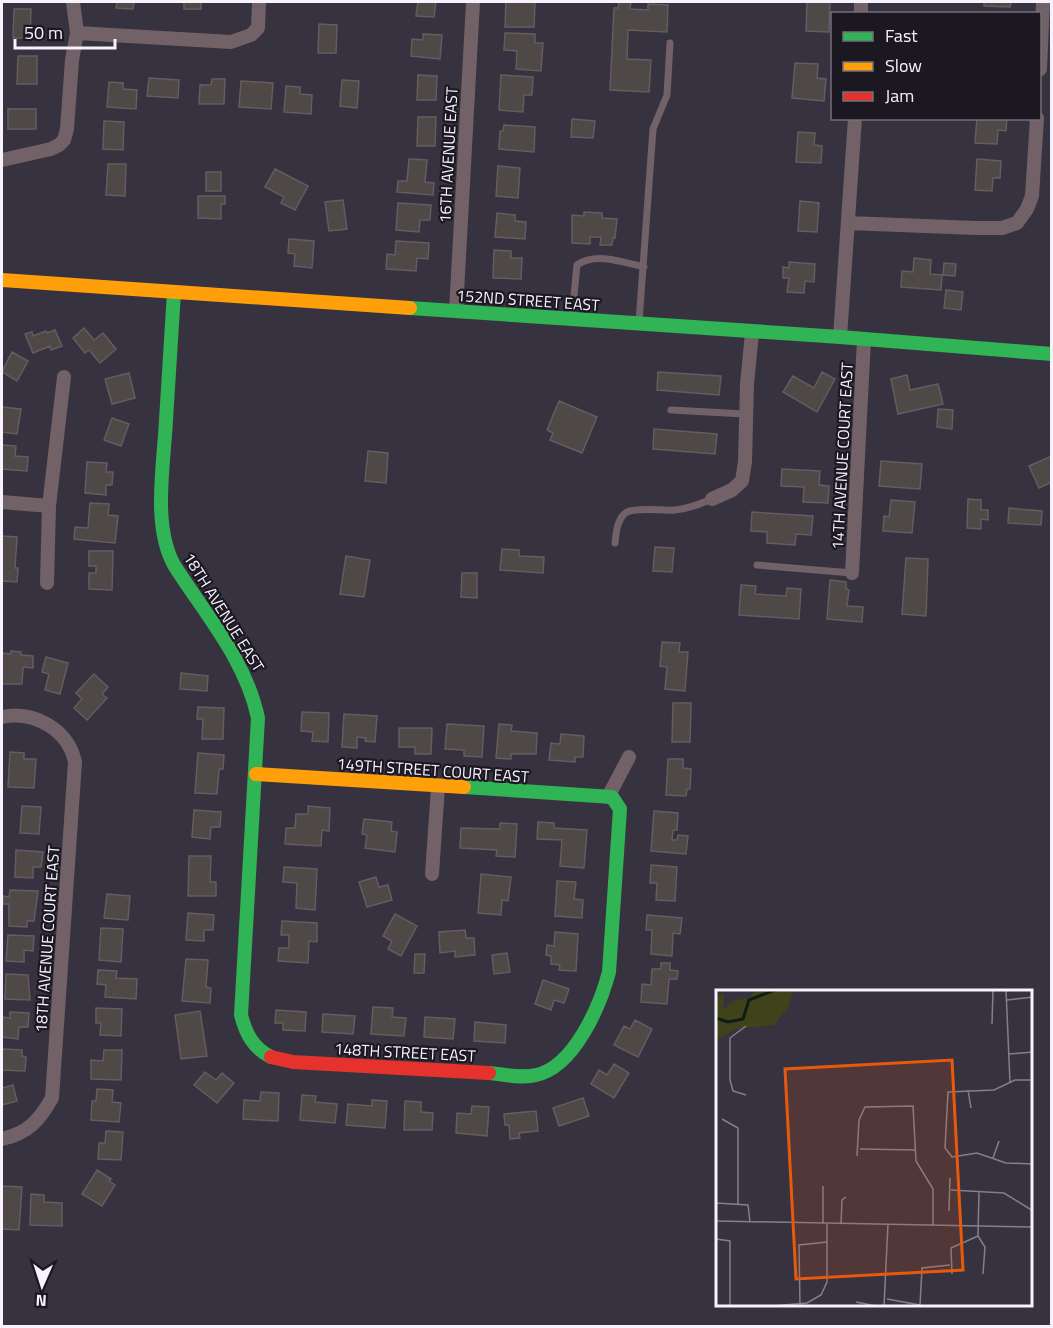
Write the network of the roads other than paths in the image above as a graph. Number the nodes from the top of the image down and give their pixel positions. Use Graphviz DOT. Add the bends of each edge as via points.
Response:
graph roads {
  1 [pos="73,2"];
  2 [pos="259,2"];
  3 [pos="472,2"];
  4 [pos="1043,2"];
  5 [pos="77,33"];
  6 [pos="670,43"];
  7 [pos="1041,47"];
  8 [pos="855,120"];
  9 [pos="1037,120"];
  10 [pos="2,160"];
  11 [pos="848,223"];
  12 [pos="644,267"];
  13 [pos="2,280"];
  14 [pos="174,292"];
  15 [pos="456,311"];
  16 [pos="572,320"];
  17 [pos="639,324"];
  18 [pos="752,333"];
  19 [pos="840,337"];
  20 [pos="864,340"];
  21 [pos="1052,354"];
  22 [pos="64,377"];
  23 [pos="670,410"];
  24 [pos="745,414"];
  25 [pos="712,499"];
  26 [pos="2,502"];
  27 [pos="49,506"];
  28 [pos="615,543"];
  29 [pos="757,565"];
  30 [pos="852,573"];
  31 [pos="47,584"];
  32 [pos="2,717"];
  33 [pos="629,757"];
  34 [pos="256,774"];
  35 [pos="438,787"];
  36 [pos="608,796"];
  37 [pos="432,874"];
  38 [pos="260,1051"];
  39 [pos="2,1138"];
  1 -- 5 [label="street"];
  2 -- 5 [label="street" via="258,28 240,40"];
  3 -- 15 [label="street, 16TH AVENUE EAST"];
  4 -- 7 [label="street"];
  5 -- 10 [label="street" via="64,140 51,149"];
  6 -- 12 [label="lane" via="667,95 653,129"];
  8 -- 11 [label="street, 14TH AVENUE COURT EAST"];
  9 -- 11 [label="street" via="1032,196 1017,223 1002,228"];
  11 -- 19 [label="street, 14TH AVENUE COURT EAST"];
  12 -- 16 [label="lane" via="587,258 578,265"];
  12 -- 17 [label="lane"];
  13 -- 14 [label="street, 152ND STREET EAST"];
  14 -- 15 [label="street, 152ND STREET EAST"];
  14 -- 34 [label="street, 18TH AVENUE EAST" via="162,523 175,566 244,674 256,702"];
  15 -- 16 [label="street, 152ND STREET EAST"];
  16 -- 17 [label="street, 152ND STREET EAST"];
  17 -- 18 [label="street, 152ND STREET EAST"];
  18 -- 19 [label="street, 152ND STREET EAST"];
  18 -- 24 [label="street"];
  19 -- 20 [label="street, 152ND STREET EAST"];
  20 -- 21 [label="street, 152ND STREET EAST"];
  20 -- 30 [label="street, 14TH AVENUE COURT EAST"];
  22 -- 27 [label="street"];
  23 -- 24 [label="lane"];
  24 -- 25 [label="street" via="742,481"];
  25 -- 28 [label="lane" via="683,509 627,512 618,524"];
  26 -- 27 [label="street"];
  27 -- 31 [label="street"];
  29 -- 30 [label="lane"];
  32 -- 39 [label="street, 18TH AVENUE COURT EAST" via="30,717 47,724 73,753 74,773 52,1098 32,1126"];
  33 -- 36 [label="street"];
  34 -- 35 [label="street, 149TH STREET COURT EAST"];
  34 -- 38 [label="street, 18TH AVENUE EAST" via="241,1015 246,1035"];
  35 -- 36 [label="street, 149TH STREET COURT EAST"];
  35 -- 37 [label="street"];
  36 -- 38 [label="street, 148TH STREET EAST" via="620,809 606,984 565,1059 534,1076 293,1062"];
}
